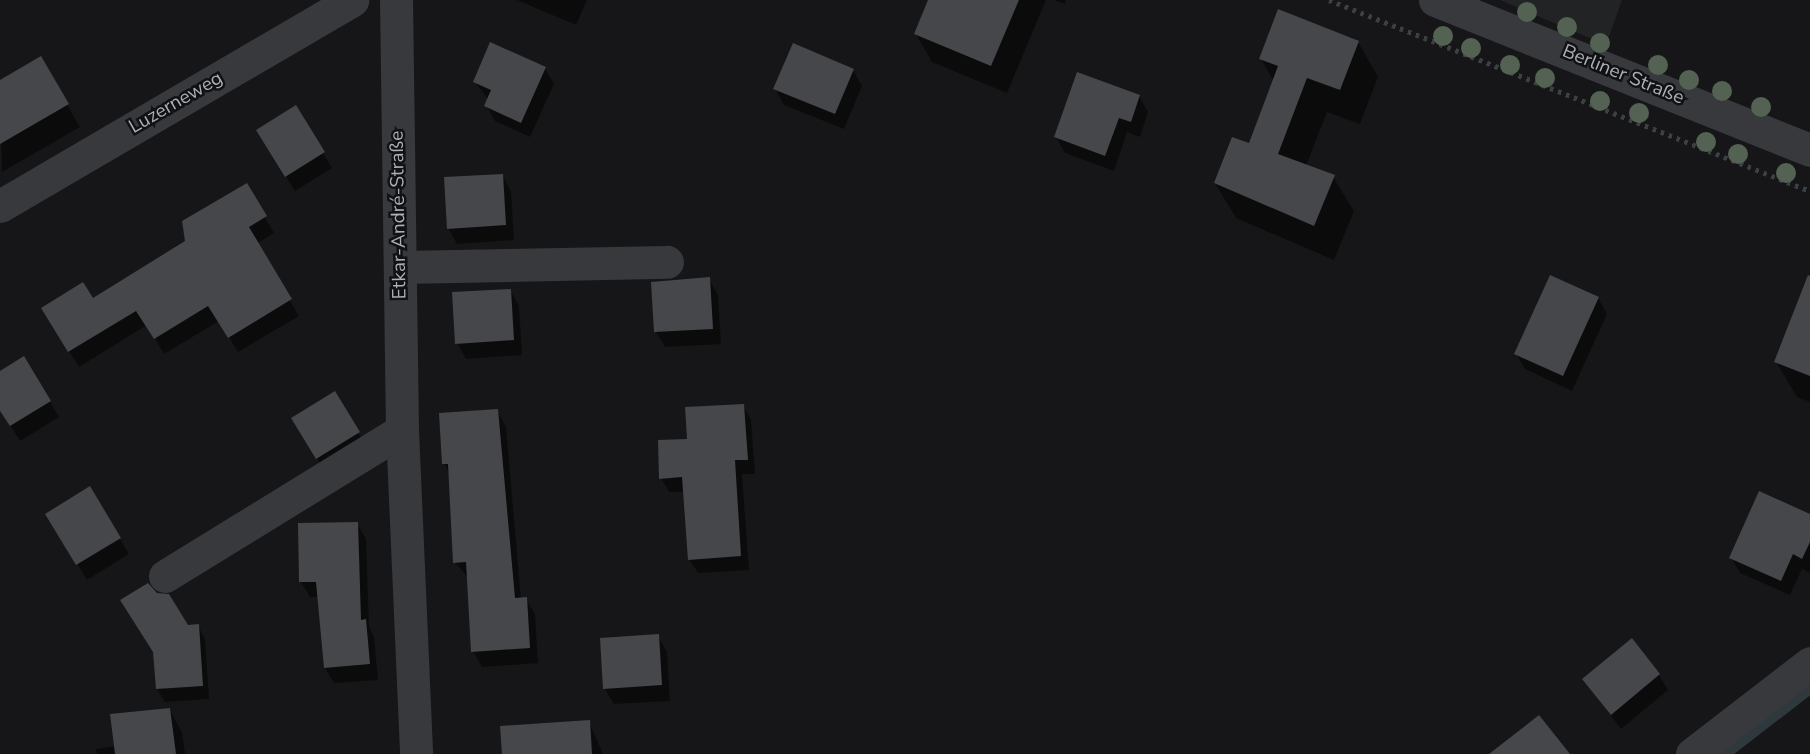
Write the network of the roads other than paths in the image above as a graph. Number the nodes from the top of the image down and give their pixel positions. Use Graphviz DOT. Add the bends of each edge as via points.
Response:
graph roads {
  1 [pos="352,0"];
  2 [pos="396,0"];
  3 [pos="1435,0"];
  4 [pos="1468,6"];
  5 [pos="1810,149"];
  6 [pos="0,206"];
  7 [pos="667,262"];
  8 [pos="400,267"];
  9 [pos="402,430"];
  10 [pos="165,576"];
  11 [pos="1810,663"];
  12 [pos="416,754"];
  13 [pos="1692,754"];
  1 -- 6 [label="street, Luzerneweg"];
  2 -- 8 [label="street, Etkar-André-Straße"];
  3 -- 4 [label="street, Berliner Straße"];
  4 -- 5 [label="street, Berliner Straße"];
  7 -- 8 [label="street"];
  8 -- 9 [label="street, Etkar-André-Straße"];
  9 -- 10 [label="street"];
  9 -- 12 [label="street, Etkar-André-Straße"];
  11 -- 13 [label="street"];
}
